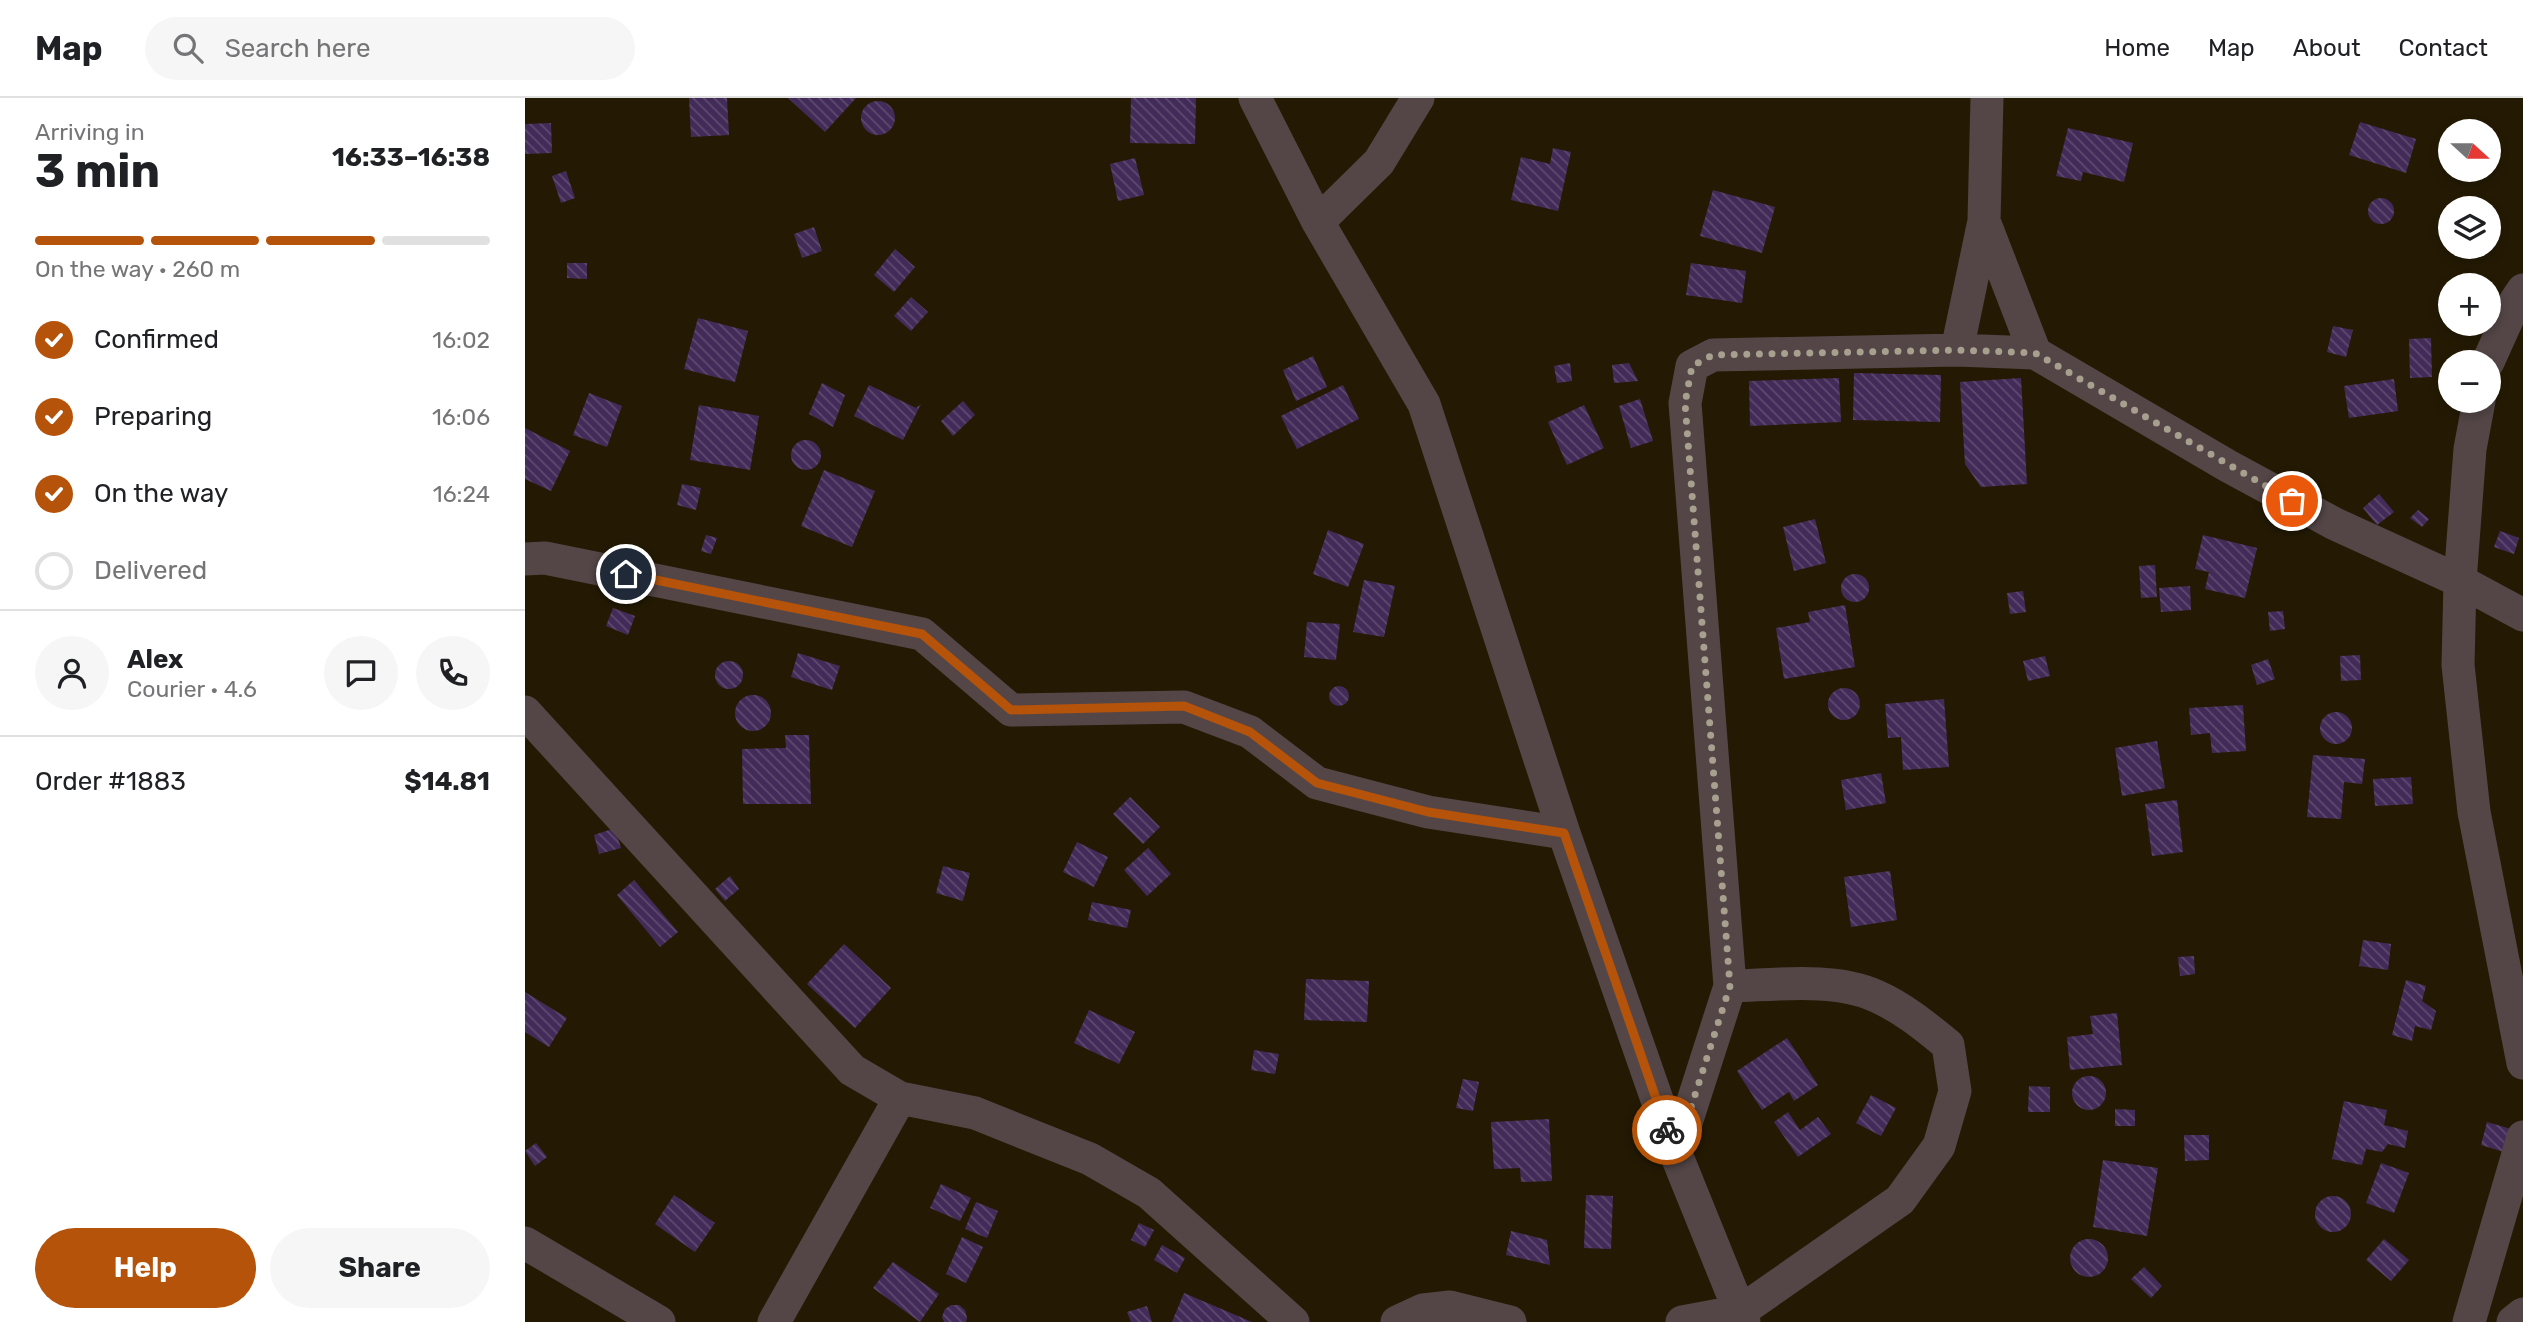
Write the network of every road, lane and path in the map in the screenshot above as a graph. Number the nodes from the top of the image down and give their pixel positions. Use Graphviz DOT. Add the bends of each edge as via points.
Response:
graph roads {
  1 [pos="1255,98"];
  2 [pos="1419,98"];
  3 [pos="1987,98"];
  4 [pos="1984,221"];
  5 [pos="1318,222"];
  6 [pos="2523,290"];
  7 [pos="1957,350"];
  8 [pos="2493,350"];
  9 [pos="2035,353"];
  10 [pos="2477,413"];
  11 [pos="525,559"];
  12 [pos="2459,581"];
  13 [pos="2523,615"];
  14 [pos="525,712"];
  15 [pos="1564,833"];
  16 [pos="1730,986"];
  17 [pos="2523,1062"];
  18 [pos="900,1098"];
  19 [pos="2523,1137"];
  20 [pos="1676,1154"];
  21 [pos="525,1243"];
  22 [pos="2523,1314"];
  23 [pos="1743,1316"];
  24 [pos="659,1322"];
  25 [pos="774,1322"];
  26 [pos="1293,1322"];
  27 [pos="1398,1322"];
  28 [pos="1510,1322"];
  29 [pos="1682,1322"];
  30 [pos="2469,1322"];
  31 [pos="2514,1322"];
  1 -- 5 [label="street"];
  2 -- 5 [label="street" via="1379,162"];
  3 -- 4 [label="street"];
  4 -- 7 [label="street"];
  4 -- 9 [label="street"];
  5 -- 15 [label="street" via="1424,404"];
  6 -- 8 [label="street"];
  7 -- 9 [label="street"];
  7 -- 16 [label="street" via="1713,355 1692,366 1685,403"];
  9 -- 12 [label="street" via="2335,524"];
  10 -- 12 [label="street"];
  11 -- 15 [label="street" via="545,558 922,634 1011,710 1184,706 1250,732 1317,783 1428,812"];
  12 -- 13 [label="street"];
  12 -- 17 [label="street" via="2458,665 2474,812"];
  14 -- 18 [label="street" via="852,1070"];
  15 -- 20 [label="street"];
  16 -- 20 [label="street"];
  16 -- 23 [label="street" via="1832,984 1874,995 1913,1016 1948,1045 1955,1091 1939,1146 1900,1200"];
  18 -- 25 [label="street"];
  18 -- 26 [label="street" via="975,1113 1090,1159 1149,1193"];
  19 -- 30 [label="street"];
  20 -- 23 [label="street"];
  21 -- 24 [label="street"];
  22 -- 31 [label="street"];
  23 -- 29 [label="street"];
  27 -- 28 [label="street" via="1423,1310 1450,1307"];
}
